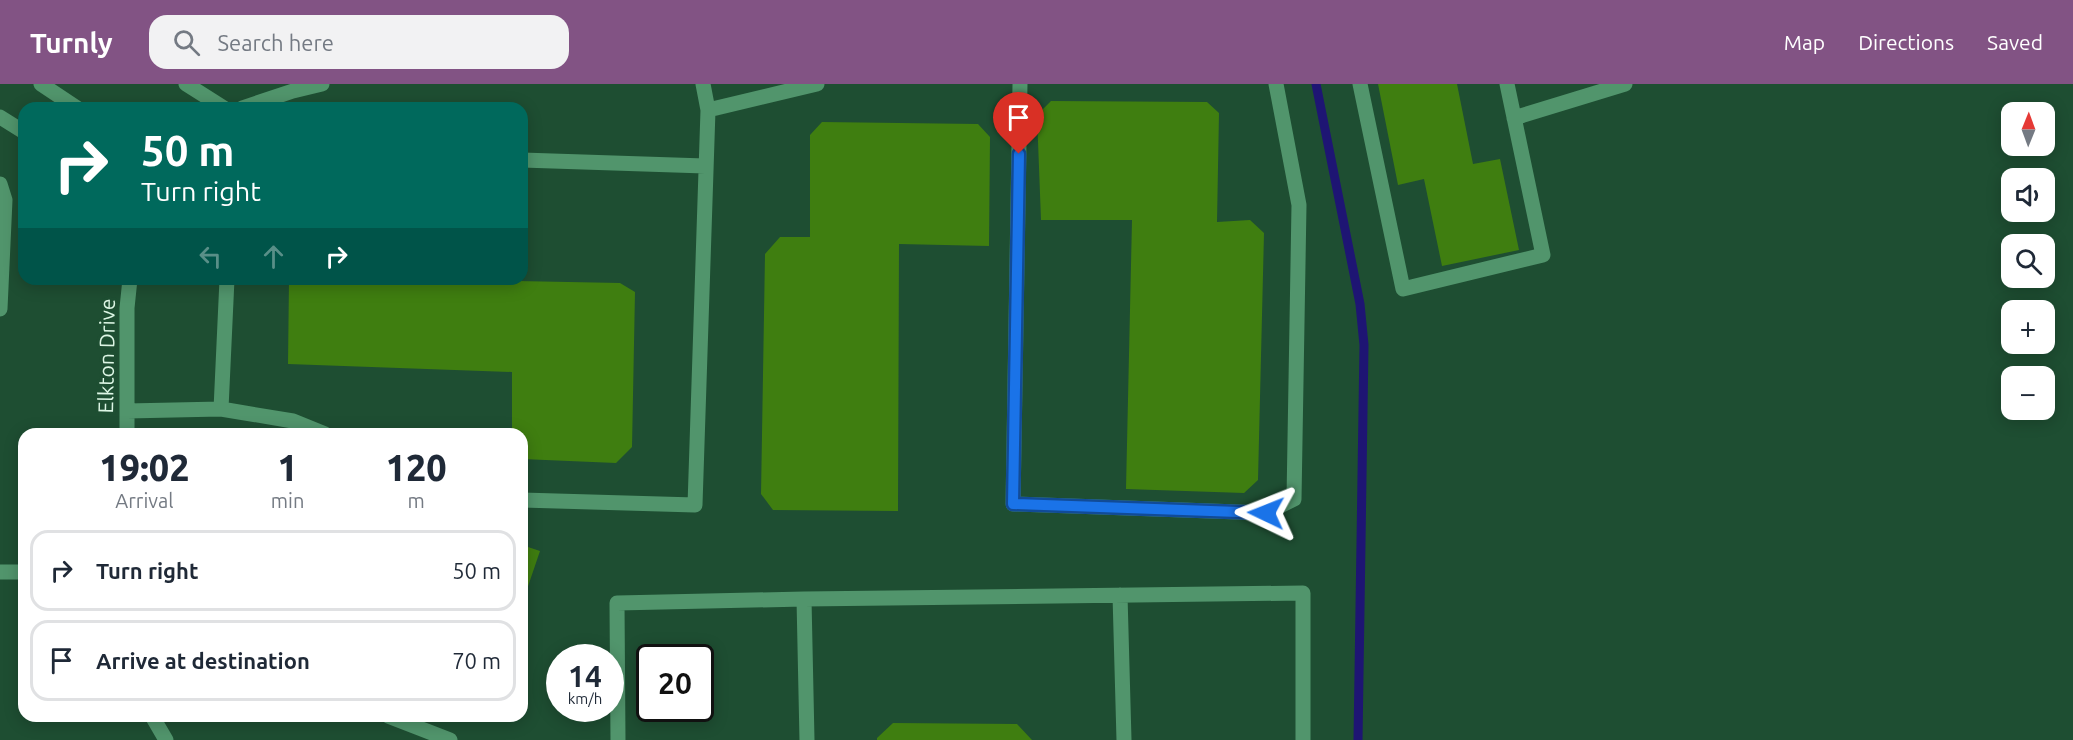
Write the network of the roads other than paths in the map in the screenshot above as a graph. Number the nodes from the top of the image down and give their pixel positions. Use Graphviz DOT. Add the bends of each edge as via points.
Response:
graph roads {
  1 [pos="41,84"];
  2 [pos="186,84"];
  3 [pos="322,84"];
  4 [pos="703,84"];
  5 [pos="817,84"];
  6 [pos="1020,84"];
  7 [pos="1276,84"];
  8 [pos="1360,84"];
  9 [pos="1507,84"];
  10 [pos="1625,84"];
  11 [pos="68,102"];
  12 [pos="214,102"];
  13 [pos="260,102"];
  14 [pos="708,110"];
  15 [pos="0,117"];
  16 [pos="1514,118"];
  17 [pos="18,128"];
  18 [pos="528,160"];
  19 [pos="705,166"];
  20 [pos="0,183"];
  21 [pos="129,285"];
  22 [pos="227,285"];
  23 [pos="0,309"];
  24 [pos="221,409"];
  25 [pos="127,411"];
  26 [pos="127,428"];
  27 [pos="310,428"];
  28 [pos="528,500"];
  29 [pos="0,572"];
  30 [pos="18,572"];
  31 [pos="1120,595"];
  32 [pos="804,599"];
  33 [pos="156,722"];
  34 [pos="404,722"];
  35 [pos="166,740"];
  36 [pos="450,740"];
  37 [pos="618,740"];
  38 [pos="807,740"];
  39 [pos="1124,740"];
  40 [pos="1303,740"];
  1 -- 11 [label="street"];
  2 -- 12 [label="street"];
  3 -- 13 [label="street"];
  4 -- 14 [label="street"];
  5 -- 14 [label="street"];
  6 -- 7 [label="street" via="1013,504 1266,513 1294,499 1299,205"];
  8 -- 16 [label="street" via="1402,289 1543,255"];
  9 -- 16 [label="street"];
  10 -- 16 [label="street"];
  14 -- 19 [label="street"];
  15 -- 17 [label="street"];
  18 -- 19 [label="street"];
  19 -- 28 [label="street" via="695,505"];
  20 -- 23 [label="street" via="5,200"];
  21 -- 25 [label="street, Elkton Drive"];
  22 -- 24 [label="street"];
  24 -- 25 [label="street"];
  24 -- 27 [label="street" via="293,421"];
  25 -- 26 [label="street, Elkton Drive"];
  29 -- 30 [label="street"];
  31 -- 32 [label="street"];
  31 -- 39 [label="street"];
  31 -- 40 [label="street" via="1303,593"];
  32 -- 37 [label="street" via="618,603"];
  32 -- 38 [label="street"];
  33 -- 35 [label="street"];
  34 -- 36 [label="street"];
}
